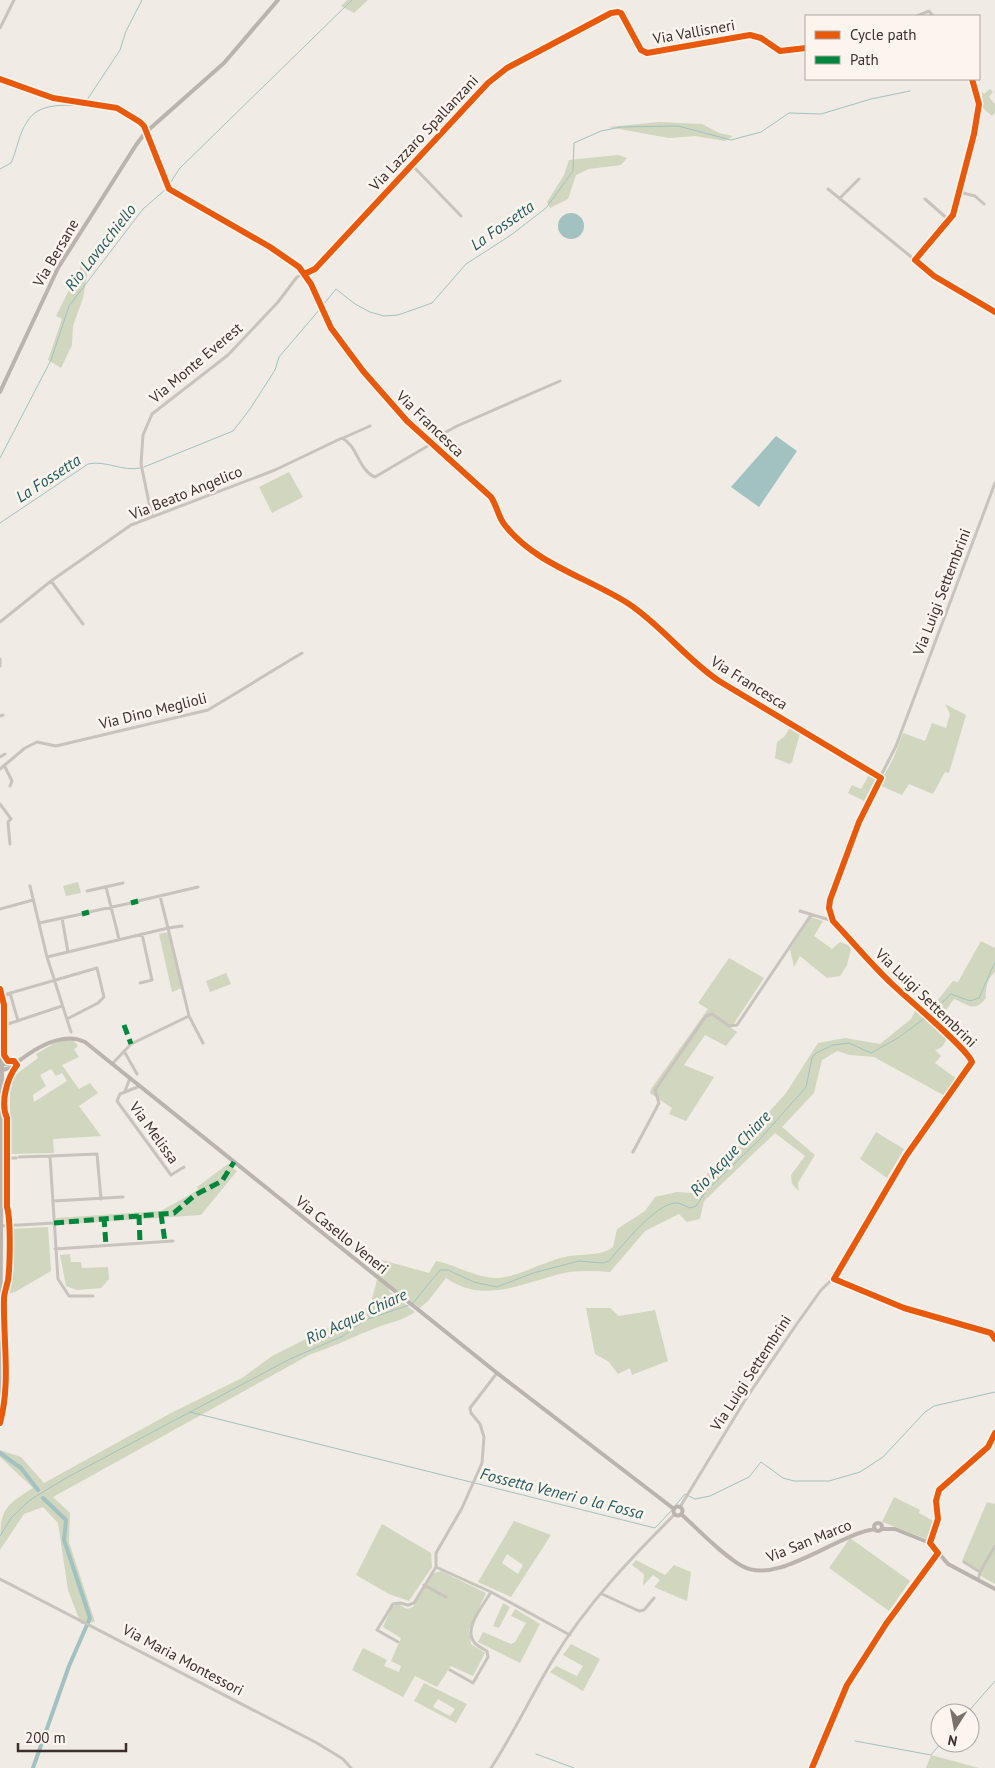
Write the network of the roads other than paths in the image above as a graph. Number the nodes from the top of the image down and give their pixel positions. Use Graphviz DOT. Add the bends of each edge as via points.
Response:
graph roads {
  1 [pos="14,0"];
  2 [pos="278,0"];
  3 [pos="919,15"];
  4 [pos="932,15"];
  5 [pos="0,28"];
  6 [pos="578,30"];
  7 [pos="805,48"];
  8 [pos="0,79"];
  9 [pos="972,80"];
  10 [pos="145,133"];
  11 [pos="411,164"];
  12 [pos="859,179"];
  13 [pos="828,189"];
  14 [pos="959,192"];
  15 [pos="840,198"];
  16 [pos="925,199"];
  17 [pos="984,204"];
  18 [pos="461,216"];
  19 [pos="950,221"];
  20 [pos="915,260"];
  21 [pos="304,274"];
  22 [pos="995,312"];
  23 [pos="560,381"];
  24 [pos="0,392"];
  25 [pos="370,426"];
  26 [pos="342,438"];
  27 [pos="430,443"];
  28 [pos="995,483"];
  29 [pos="152,517"];
  30 [pos="51,581"];
  31 [pos="0,622"];
  32 [pos="83,624"];
  33 [pos="302,653"];
  34 [pos="0,659"];
  35 [pos="0,666"];
  36 [pos="5,754"];
  37 [pos="0,757"];
  38 [pos="4,765"];
  39 [pos="0,769"];
  40 [pos="881,778"];
  41 [pos="10,786"];
  42 [pos="0,804"];
  43 [pos="10,844"];
  44 [pos="124,883"];
  45 [pos="30,886"];
  46 [pos="106,887"];
  47 [pos="198,887"];
  48 [pos="87,891"];
  49 [pos="160,896"];
  50 [pos="33,900"];
  51 [pos="138,901"];
  52 [pos="131,903"];
  53 [pos="112,907"];
  54 [pos="0,909"];
  55 [pos="800,911"];
  56 [pos="90,912"];
  57 [pos="82,914"];
  58 [pos="811,915"];
  59 [pos="62,918"];
  60 [pos="833,921"];
  61 [pos="39,923"];
  62 [pos="182,926"];
  63 [pos="168,928"];
  64 [pos="142,934"];
  65 [pos="119,939"];
  66 [pos="68,952"];
  67 [pos="47,957"];
  68 [pos="54,980"];
  69 [pos="140,983"];
  70 [pos="10,993"];
  71 [pos="0,996"];
  72 [pos="0,1004"];
  73 [pos="62,1006"];
  74 [pos="189,1016"];
  75 [pos="66,1018"];
  76 [pos="18,1021"];
  77 [pos="2,1026"];
  78 [pos="71,1032"];
  79 [pos="203,1043"];
  80 [pos="124,1051"];
  81 [pos="113,1063"];
  82 [pos="2,1064"];
  83 [pos="15,1064"];
  84 [pos="2,1070"];
  85 [pos="137,1074"];
  86 [pos="130,1078"];
  87 [pos="140,1086"];
  88 [pos="124,1092"];
  89 [pos="1,1149"];
  90 [pos="633,1152"];
  91 [pos="50,1156"];
  92 [pos="1,1158"];
  93 [pos="184,1167"];
  94 [pos="123,1197"];
  95 [pos="100,1199"];
  96 [pos="53,1201"];
  97 [pos="54,1223"];
  98 [pos="2,1226"];
  99 [pos="173,1241"];
  100 [pos="55,1249"];
  101 [pos="0,1264"];
  102 [pos="834,1279"];
  103 [pos="93,1296"];
  104 [pos="1,1327"];
  105 [pos="995,1339"];
  106 [pos="1,1356"];
  107 [pos="497,1373"];
  108 [pos="0,1403"];
  109 [pos="995,1433"];
  110 [pos="680,1507"];
  111 [pos="673,1508"];
  112 [pos="675,1514"];
  113 [pos="681,1514"];
  114 [pos="930,1543"];
  115 [pos="995,1546"];
  116 [pos="938,1553"];
  117 [pos="964,1562"];
  118 [pos="436,1567"];
  119 [pos="980,1572"];
  120 [pos="0,1579"];
  121 [pos="978,1580"];
  122 [pos="424,1584"];
  123 [pos="995,1589"];
  124 [pos="491,1592"];
  125 [pos="602,1594"];
  126 [pos="446,1597"];
  127 [pos="654,1598"];
  128 [pos="570,1635"];
  129 [pos="398,1642"];
  130 [pos="450,1670"];
  131 [pos="351,1768"];
  132 [pos="491,1768"];
  133 [pos="812,1768"];
  1 -- 5 [label="street"];
  2 -- 10 [label="street, Via Bersane" via="224,63"];
  3 -- 4 [label="street" via="929,11"];
  6 -- 7 [label="street, Via Vallisneri" via="618,12 622,13 641,50 647,53 750,35 761,38 780,51"];
  6 -- 11 [label="street, Via Lazzaro Spallanzani" via="507,68 488,83"];
  8 -- 10 [label="street, Via Francesca" via="46,96 124,110 140,122"];
  9 -- 14 [label="street" via="979,104"];
  10 -- 21 [label="street, Via Francesca" via="168,188 287,257"];
  10 -- 24 [label="street, Via Bersane" via="58,268"];
  11 -- 18 [label="street"];
  11 -- 21 [label="street, Via Lazzaro Spallanzani" via="315,269"];
  12 -- 15 [label="street"];
  13 -- 15 [label="street"];
  14 -- 17 [label="street" via="975,196"];
  14 -- 19 [label="street"];
  15 -- 20 [label="street"];
  16 -- 19 [label="street"];
  19 -- 20 [label="street"];
  20 -- 22 [label="street" via="934,276"];
  21 -- 27 [label="street, Via Francesca" via="331,328 347,350"];
  21 -- 29 [label="street, Via Monte Everest" via="297,277 228,355 152,414 143,435 141,464"];
  23 -- 27 [label="street, Via Francesca" via="457,426"];
  25 -- 26 [label="street, Via Beato Angelico"];
  26 -- 27 [label="street" via="350,443 366,472 375,477"];
  26 -- 29 [label="street, Via Beato Angelico" via="275,470"];
  27 -- 40 [label="street, Via Francesca" via="491,497 504,524 531,549 628,604 709,674"];
  28 -- 40 [label="street, Via Luigi Settembrini"];
  29 -- 30 [label="street, Via Beato Angelico" via="129,527"];
  30 -- 31 [label="street, Via Beato Angelico"];
  30 -- 32 [label="street"];
  33 -- 38 [label="street, Via Dino Meglioli" via="208,710 56,746 40,741"];
  34 -- 35 [label="street"];
  36 -- 37 [label="street"];
  38 -- 39 [label="street, Via Dino Meglioli"];
  38 -- 41 [label="street" via="12,781"];
  40 -- 60 [label="street, Via Luigi Settembrini" via="859,822 830,900"];
  42 -- 43 [label="street" via="10,818"];
  44 -- 46 [label="street"];
  45 -- 50 [label="street"];
  46 -- 48 [label="street"];
  46 -- 53 [label="street"];
  47 -- 49 [label="street"];
  49 -- 51 [label="street"];
  49 -- 63 [label="street"];
  50 -- 54 [label="street"];
  50 -- 61 [label="street"];
  52 -- 53 [label="street"];
  53 -- 56 [label="street"];
  53 -- 65 [label="street"];
  55 -- 58 [label="street"];
  57 -- 59 [label="street"];
  58 -- 60 [label="street"];
  58 -- 90 [label="street" via="737,1025 730,1026 712,1014 706,1016 655,1090 659,1103"];
  59 -- 61 [label="street"];
  59 -- 66 [label="street"];
  60 -- 102 [label="street, Via Luigi Settembrini" via="889,982 969,1056 971,1065 906,1156"];
  61 -- 67 [label="street"];
  62 -- 63 [label="street"];
  63 -- 64 [label="street"];
  63 -- 74 [label="street"];
  64 -- 65 [label="street"];
  64 -- 69 [label="street" via="152,980"];
  65 -- 66 [label="street"];
  66 -- 67 [label="street"];
  67 -- 68 [label="street"];
  68 -- 70 [label="street"];
  68 -- 73 [label="street"];
  68 -- 75 [label="street" via="97,968 104,997"];
  70 -- 71 [label="street"];
  70 -- 76 [label="street"];
  72 -- 77 [label="street"];
  73 -- 75 [label="street"];
  73 -- 76 [label="street"];
  74 -- 79 [label="street"];
  74 -- 80 [label="street" via="131,1044"];
  75 -- 78 [label="street"];
  76 -- 77 [label="street"];
  77 -- 82 [label="street"];
  80 -- 81 [label="street"];
  80 -- 85 [label="street"];
  81 -- 83 [label="street, Via Casello Veneri" via="85,1042 66,1037"];
  81 -- 86 [label="street, Via Casello Veneri"];
  82 -- 83 [label="street, Via Casello Veneri"];
  82 -- 84 [label="street"];
  83 -- 84 [label="street, Via Casello Veneri"];
  84 -- 89 [label="street"];
  86 -- 87 [label="street, Via Casello Veneri"];
  86 -- 88 [label="street, Via Melissa"];
  87 -- 88 [label="street, Via Melissa"];
  87 -- 107 [label="street, Via Casello Veneri"];
  88 -- 93 [label="street, Via Melissa" via="117,1101 171,1176"];
  89 -- 92 [label="street"];
  91 -- 92 [label="street"];
  91 -- 95 [label="street" via="97,1154"];
  91 -- 96 [label="street"];
  92 -- 98 [label="street"];
  94 -- 95 [label="street"];
  95 -- 96 [label="street"];
  96 -- 97 [label="street"];
  97 -- 98 [label="street"];
  97 -- 100 [label="street"];
  98 -- 101 [label="street"];
  99 -- 100 [label="street"];
  100 -- 103 [label="street" via="58,1279 67,1294"];
  101 -- 104 [label="street"];
  102 -- 105 [label="street" via="904,1308 991,1333"];
  102 -- 110 [label="street, Via Luigi Settembrini" via="821,1290 747,1397"];
  104 -- 106 [label="street"];
  106 -- 108 [label="street"];
  107 -- 111 [label="street, Via Casello Veneri"];
  107 -- 118 [label="street" via="470,1408 482,1431 484,1458 476,1481 436,1553"];
  109 -- 114 [label="street" via="988,1447 939,1490 936,1501 938,1519"];
  110 -- 111 [label="street"];
  110 -- 113 [label="street"];
  111 -- 112 [label="street"];
  112 -- 113 [label="street"];
  112 -- 125 [label="street"];
  113 -- 114 [label="street, Via San Marco" via="736,1562 759,1571 780,1568 875,1527 878,1531 881,1527 895,1529"];
  114 -- 116 [label="street"];
  115 -- 119 [label="street"];
  116 -- 121 [label="street" via="948,1564"];
  116 -- 133 [label="street" via="886,1624 847,1685"];
  117 -- 119 [label="street"];
  118 -- 122 [label="street"];
  118 -- 124 [label="street"];
  119 -- 121 [label="street"];
  120 -- 131 [label="street, Via Maria Montessori" via="317,1743 343,1758"];
  121 -- 123 [label="street"];
  122 -- 126 [label="street"];
  122 -- 129 [label="street" via="412,1605 397,1602 389,1607 377,1630"];
  124 -- 128 [label="street"];
  124 -- 130 [label="street" via="471,1634 474,1643 487,1651 474,1683"];
  125 -- 127 [label="street" via="639,1611 644,1610"];
  125 -- 128 [label="street"];
  128 -- 132 [label="street"];
}
